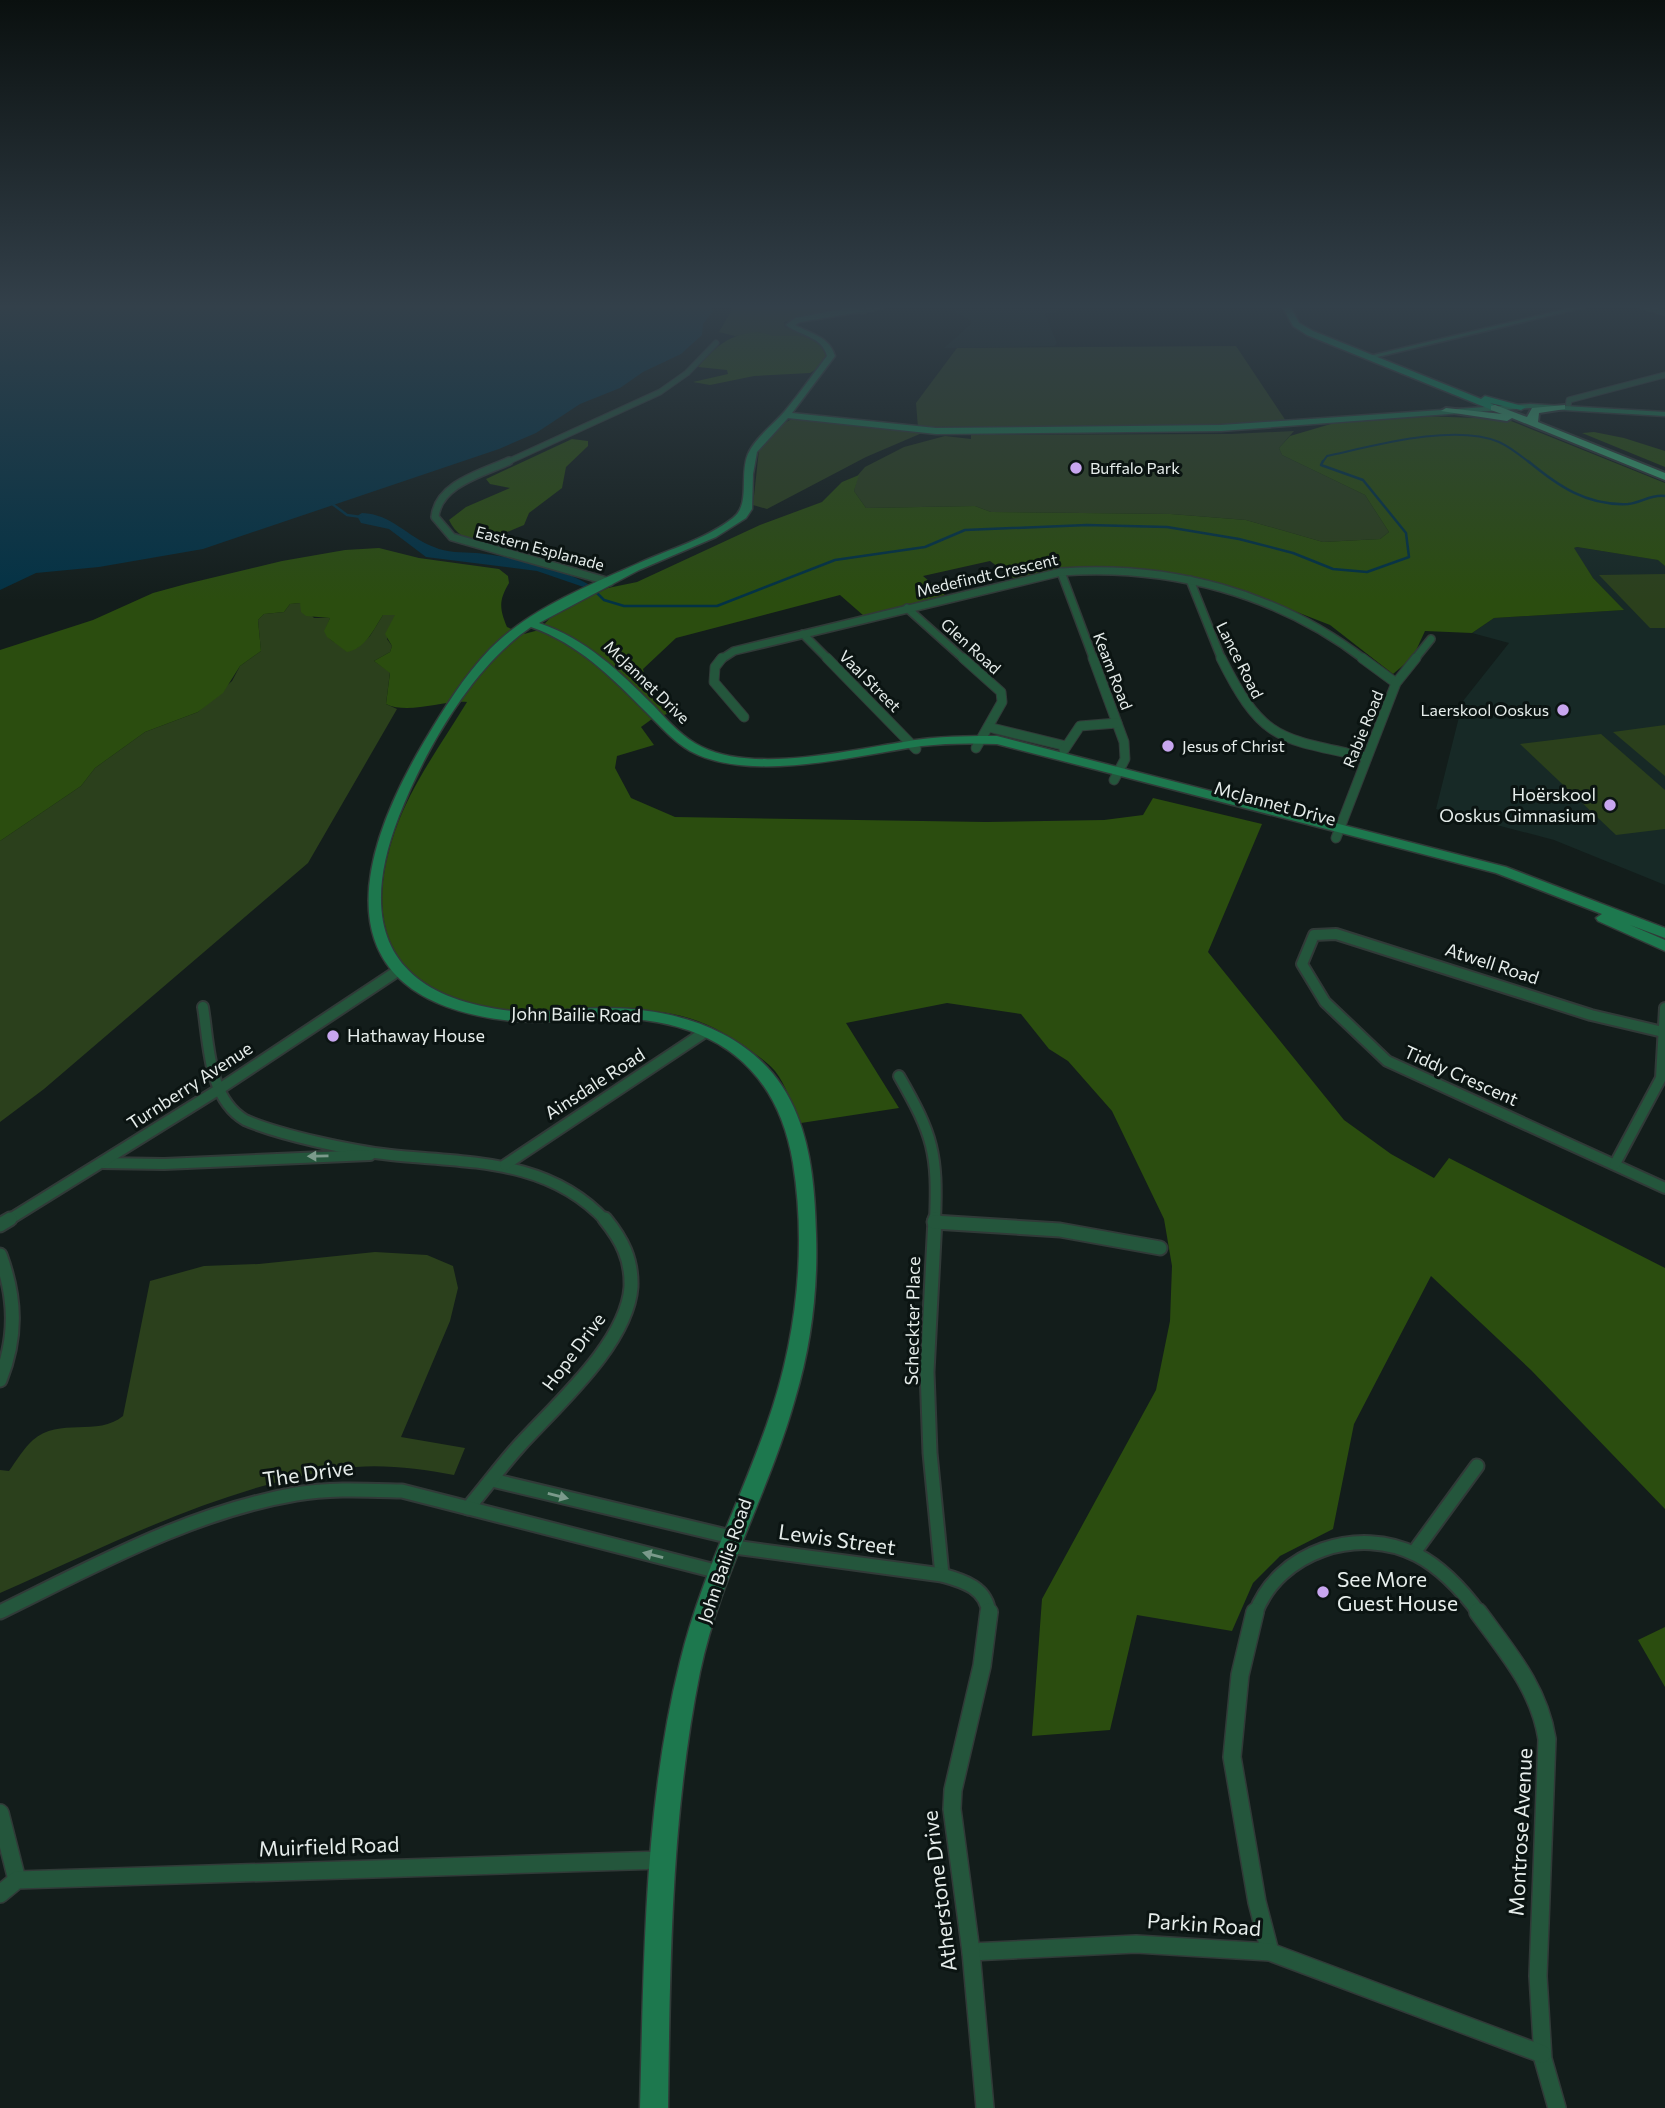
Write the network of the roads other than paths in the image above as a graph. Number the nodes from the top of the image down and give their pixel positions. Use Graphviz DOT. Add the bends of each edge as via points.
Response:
graph roads {
  1 [pos="630,404"];
  2 [pos="794,404"];
  3 [pos="1490,404"];
  4 [pos="1493,404"];
  5 [pos="1510,404"];
  6 [pos="1561,404"];
  7 [pos="1563,404"];
  8 [pos="1572,404"];
  9 [pos="1521,407"];
  10 [pos="1499,408"];
  11 [pos="1447,411"];
  12 [pos="1665,414"];
  13 [pos="786,415"];
  14 [pos="1534,422"];
  15 [pos="1665,475"];
  16 [pos="1061,572"];
  17 [pos="1190,580"];
  18 [pos="606,584"];
  19 [pos="906,608"];
  20 [pos="532,624"];
  21 [pos="803,634"];
  22 [pos="1431,639"];
  23 [pos="1396,683"];
  24 [pos="744,717"];
  25 [pos="1117,723"];
  26 [pos="988,727"];
  27 [pos="978,743"];
  28 [pos="914,746"];
  29 [pos="1063,751"];
  30 [pos="1366,757"];
  31 [pos="1116,775"];
  32 [pos="1338,833"];
  33 [pos="1665,933"];
  34 [pos="1311,938"];
  35 [pos="1665,946"];
  36 [pos="396,972"];
  37 [pos="203,1007"];
  38 [pos="1665,1008"];
  39 [pos="705,1032"];
  40 [pos="1663,1032"];
  41 [pos="899,1076"];
  42 [pos="1663,1079"];
  43 [pos="218,1090"];
  44 [pos="386,1154"];
  45 [pos="100,1163"];
  46 [pos="1615,1164"];
  47 [pos="505,1165"];
  48 [pos="1665,1188"];
  49 [pos="934,1222"];
  50 [pos="0,1225"];
  51 [pos="1160,1248"];
  52 [pos="0,1255"];
  53 [pos="0,1381"];
  54 [pos="1477,1466"];
  55 [pos="492,1480"];
  56 [pos="468,1508"];
  57 [pos="729,1542"];
  58 [pos="1415,1551"];
  59 [pos="719,1572"];
  60 [pos="942,1576"];
  61 [pos="0,1612"];
  62 [pos="0,1813"];
  63 [pos="665,1860"];
  64 [pos="17,1880"];
  65 [pos="0,1894"];
  66 [pos="971,1952"];
  67 [pos="1270,1952"];
  68 [pos="1542,2054"];
  69 [pos="654,2108"];
  70 [pos="985,2108"];
  71 [pos="1557,2108"];
  1 -- 18 [label="street, Eastern Esplanade" via="460,484 443,495 435,517 452,537"];
  2 -- 13 [label="street, John Bailie Road"];
  3 -- 10 [label="main road"];
  4 -- 10 [label="main road"];
  5 -- 9 [label="main road"];
  6 -- 9 [label="street"];
  7 -- 14 [label="highway" via="1536,411 1531,416"];
  8 -- 12 [label="street"];
  9 -- 10 [label="street"];
  10 -- 11 [label="street"];
  10 -- 14 [label="highway"];
  11 -- 13 [label="street" via="1221,428 936,431"];
  11 -- 14 [label="highway"];
  13 -- 18 [label="street, John Bailie Road" via="753,451 743,516 703,542"];
  14 -- 15 [label="highway"];
  16 -- 17 [label="street, Medefindt Crescent" via="1120,569"];
  16 -- 19 [label="street, Medefindt Crescent"];
  16 -- 25 [label="street, Keam Road"];
  17 -- 23 [label="street, Medefindt Crescent" via="1305,620"];
  17 -- 30 [label="street, Lance Road" via="1208,628 1254,717 1278,734"];
  18 -- 20 [label="street, John Bailie Road"];
  19 -- 21 [label="street, Medefindt Crescent"];
  19 -- 26 [label="street, Glen Road" via="1001,692 1002,702"];
  20 -- 28 [label="street, McJannet Drive" via="585,647 673,732 704,752 761,763"];
  20 -- 36 [label="street, John Bailie Road" via="495,649 472,677 425,753 388,827 378,866 374,915 376,932"];
  21 -- 24 [label="street, Medefindt Crescent" via="734,651 717,661 714,682"];
  21 -- 28 [label="street, Vaal Street"];
  22 -- 23 [label="street, Rabie Road"];
  23 -- 30 [label="street, Rabie Road"];
  25 -- 29 [label="street" via="1080,726"];
  25 -- 31 [label="street, Keam Road" via="1126,751"];
  26 -- 27 [label="street, Glen Road"];
  26 -- 29 [label="street"];
  27 -- 28 [label="street, McJannet Drive"];
  27 -- 29 [label="street, McJannet Drive"];
  27 -- 31 [label="street, McJannet Drive"];
  29 -- 31 [label="street, McJannet Drive"];
  30 -- 32 [label="street, Rabie Road"];
  31 -- 32 [label="street, McJannet Drive"];
  32 -- 33 [label="street, McJannet Drive" via="1501,870"];
  32 -- 35 [label="street, McJannet Drive" via="1510,883"];
  34 -- 40 [label="street, Atwell Road" via="1336,933 1591,1015"];
  34 -- 46 [label="street, Tiddy Crescent" via="1302,964 1307,979 1378,1055"];
  36 -- 39 [label="street, John Bailie Road" via="419,989 463,1008 521,1017 638,1014"];
  36 -- 43 [label="street, Turnberry Avenue"];
  37 -- 43 [label="street"];
  38 -- 40 [label="street"];
  39 -- 47 [label="street, Ainsdale Road"];
  39 -- 57 [label="street, John Bailie Road" via="753,1061 780,1094 796,1138 807,1210 806,1278 786,1394"];
  40 -- 42 [label="street"];
  41 -- 49 [label="street, Scheckter Place" via="932,1136"];
  42 -- 46 [label="street"];
  43 -- 44 [label="street, Hope Drive" via="234,1113 255,1124"];
  43 -- 45 [label="street, Turnberry Avenue"];
  44 -- 45 [label="street, Hope Drive, one-way"];
  44 -- 47 [label="street, Hope Drive"];
  45 -- 50 [label="street, Turnberry Avenue"];
  46 -- 48 [label="street, Tiddy Crescent"];
  47 -- 55 [label="street, Hope Drive" via="565,1190 596,1209 617,1229 627,1249 631,1277 621,1318 598,1355"];
  49 -- 51 [label="street" via="1060,1230"];
  49 -- 60 [label="street, Scheckter Place" via="927,1372"];
  52 -- 53 [label="street" via="14,1328 13,1347"];
  54 -- 58 [label="street"];
  55 -- 56 [label="street, Hope Drive"];
  55 -- 57 [label="street, one-way"];
  59 -- 56 [label="street, The Drive, one-way"];
  56 -- 61 [label="street, The Drive" via="360,1486 252,1503 129,1550"];
  57 -- 59 [label="street, John Bailie Road"];
  57 -- 60 [label="street, Lewis Street"];
  58 -- 67 [label="street, Montrose Avenue" via="1380,1542 1349,1541 1295,1564 1262,1596 1249,1641 1232,1757"];
  58 -- 68 [label="street, Montrose Avenue" via="1478,1611 1530,1685 1545,1724 1549,1772 1537,1922"];
  59 -- 63 [label="street, John Bailie Road" via="690,1664 668,1790"];
  60 -- 66 [label="street, Atherstone Drive" via="971,1584 985,1600 990,1615 952,1800"];
  62 -- 64 [label="street"];
  63 -- 64 [label="street, Muirfield Road"];
  63 -- 69 [label="street, John Bailie Road"];
  64 -- 65 [label="street"];
  66 -- 67 [label="street, Parkin Road" via="1136,1944"];
  66 -- 70 [label="street, Atherstone Drive"];
  67 -- 68 [label="street, Parkin Road"];
  68 -- 71 [label="street, Montrose Avenue"];
}
